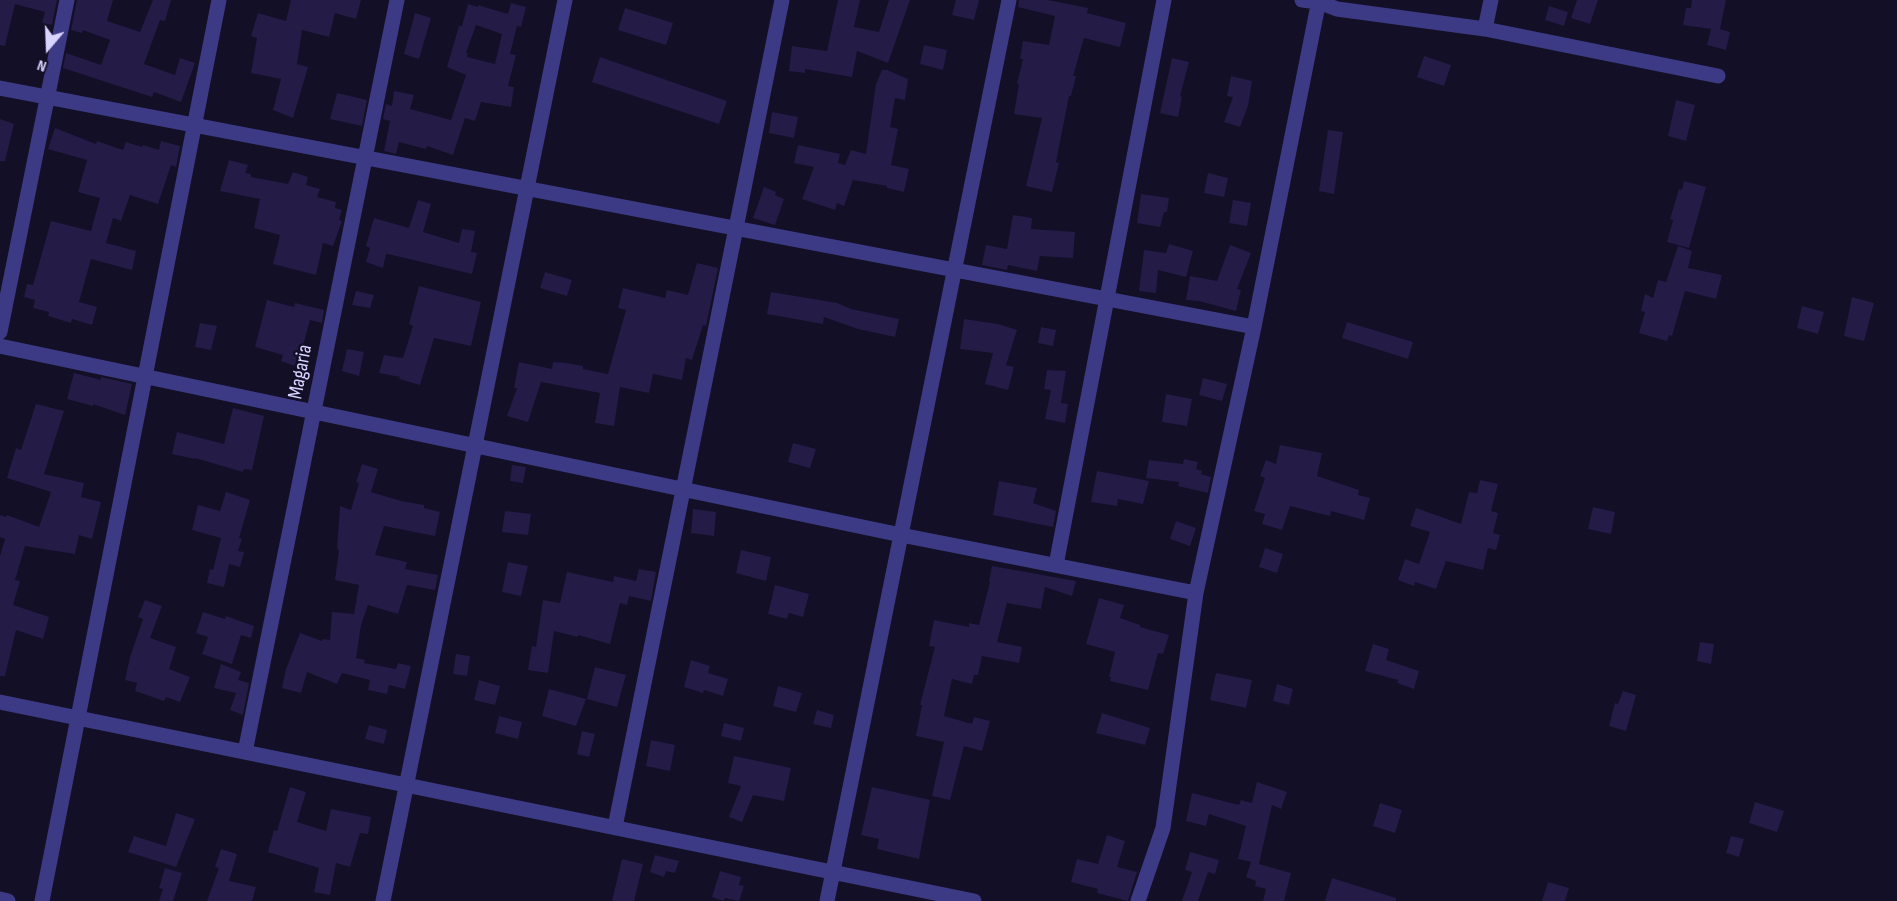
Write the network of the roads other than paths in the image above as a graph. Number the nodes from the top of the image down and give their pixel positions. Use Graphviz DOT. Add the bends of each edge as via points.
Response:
graph roads {
  1 [pos="67,0"];
  2 [pos="219,0"];
  3 [pos="398,0"];
  4 [pos="565,0"];
  5 [pos="782,0"];
  6 [pos="1009,0"];
  7 [pos="1164,0"];
  8 [pos="1302,0"];
  9 [pos="1491,0"];
  10 [pos="1319,1"];
  11 [pos="1485,29"];
  12 [pos="1718,76"];
  13 [pos="0,88"];
  14 [pos="48,97"];
  15 [pos="194,125"];
  16 [pos="366,158"];
  17 [pos="526,188"];
  18 [pos="736,228"];
  19 [pos="955,270"];
  20 [pos="1107,299"];
  21 [pos="1254,327"];
  22 [pos="0,332"];
  23 [pos="0,346"];
  24 [pos="145,377"];
  25 [pos="314,412"];
  26 [pos="474,446"];
  27 [pos="683,489"];
  28 [pos="901,535"];
  29 [pos="1056,565"];
  30 [pos="1196,593"];
  31 [pos="0,702"];
  32 [pos="78,718"];
  33 [pos="245,752"];
  34 [pos="406,784"];
  35 [pos="615,827"];
  36 [pos="833,872"];
  37 [pos="0,899"];
  38 [pos="8,901"];
  39 [pos="42,901"];
  40 [pos="383,901"];
  41 [pos="827,901"];
  42 [pos="974,901"];
  43 [pos="1138,901"];
  1 -- 14 [label="street"];
  2 -- 15 [label="street"];
  3 -- 16 [label="street, Magaria"];
  4 -- 17 [label="street"];
  5 -- 18 [label="street"];
  6 -- 19 [label="street"];
  7 -- 20 [label="street"];
  8 -- 10 [label="street"];
  9 -- 11 [label="street"];
  10 -- 11 [label="street" via="1337,9"];
  10 -- 21 [label="street"];
  11 -- 12 [label="street"];
  13 -- 14 [label="street"];
  14 -- 15 [label="street"];
  14 -- 22 [label="street"];
  15 -- 16 [label="street"];
  15 -- 24 [label="street"];
  16 -- 17 [label="street"];
  16 -- 25 [label="street, Magaria"];
  17 -- 18 [label="street"];
  17 -- 26 [label="street"];
  18 -- 19 [label="street"];
  18 -- 27 [label="street"];
  19 -- 20 [label="street"];
  19 -- 28 [label="street"];
  20 -- 21 [label="street"];
  20 -- 29 [label="street"];
  21 -- 30 [label="street"];
  23 -- 24 [label="street"];
  24 -- 25 [label="street"];
  24 -- 32 [label="street"];
  25 -- 26 [label="street"];
  25 -- 33 [label="street, Magaria"];
  26 -- 27 [label="street"];
  26 -- 34 [label="street"];
  27 -- 28 [label="street"];
  27 -- 35 [label="street"];
  28 -- 29 [label="street"];
  28 -- 36 [label="street"];
  29 -- 30 [label="street"];
  30 -- 43 [label="street" via="1162,828"];
  31 -- 32 [label="street"];
  32 -- 33 [label="street"];
  32 -- 39 [label="street"];
  33 -- 34 [label="street"];
  34 -- 35 [label="street"];
  34 -- 40 [label="street"];
  35 -- 36 [label="street"];
  36 -- 41 [label="street"];
  36 -- 42 [label="street"];
  37 -- 38 [label="street"];
}
